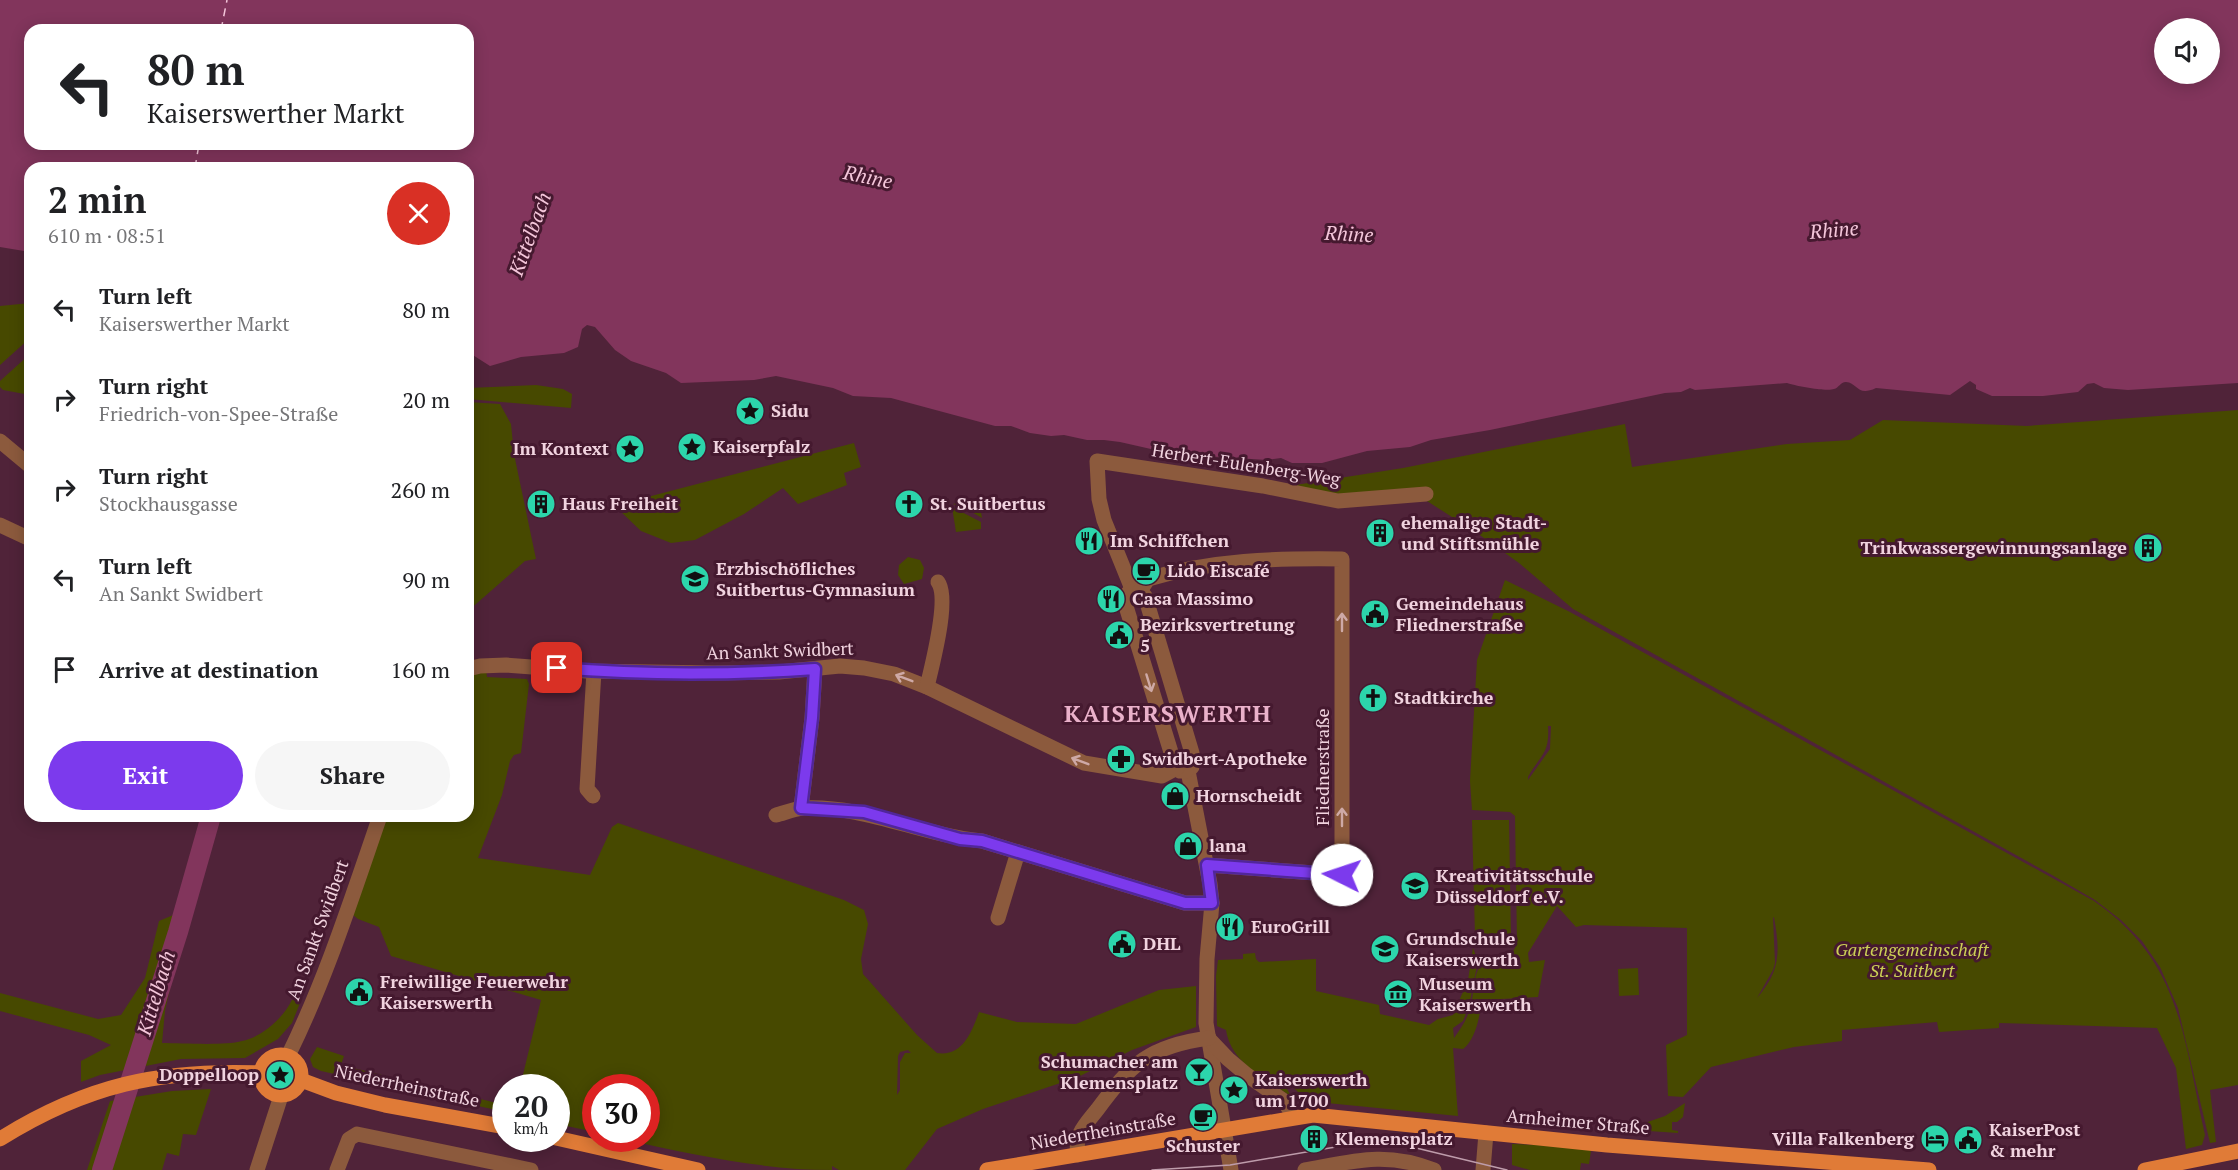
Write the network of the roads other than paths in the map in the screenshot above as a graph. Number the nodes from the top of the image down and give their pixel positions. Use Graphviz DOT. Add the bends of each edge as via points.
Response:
graph roads {
  1 [pos="0,441"];
  2 [pos="24,461"];
  3 [pos="1426,494"];
  4 [pos="0,525"];
  5 [pos="24,536"];
  6 [pos="938,582"];
  7 [pos="1136,590"];
  8 [pos="474,665"];
  9 [pos="815,669"];
  10 [pos="594,671"];
  11 [pos="927,687"];
  12 [pos="1183,770"];
  13 [pos="593,796"];
  14 [pos="801,808"];
  15 [pos="776,815"];
  16 [pos="378,822"];
  17 [pos="1018,852"];
  18 [pos="1207,865"];
  19 [pos="1212,903"];
  20 [pos="998,918"];
  21 [pos="1208,1031"];
  22 [pos="288,1056"];
  23 [pos="261,1073"];
  24 [pos="301,1080"];
  25 [pos="281,1096"];
  26 [pos="1294,1117"];
  27 [pos="492,1124"];
  28 [pos="1225,1130"];
  29 [pos="1486,1133"];
  30 [pos="0,1139"];
  31 [pos="570,1141"];
  32 [pos="1077,1149"];
  33 [pos="2238,1151"];
  34 [pos="257,1170"];
  35 [pos="337,1170"];
  36 [pos="531,1170"];
  37 [pos="698,1170"];
  38 [pos="987,1170"];
  39 [pos="1231,1170"];
  40 [pos="1305,1170"];
  41 [pos="1434,1170"];
  42 [pos="1484,1170"];
  43 [pos="1929,1170"];
  44 [pos="2145,1170"];
  1 -- 2 [label="street"];
  3 -- 7 [label="street, Herbert-Eulenberg-Weg" via="1338,501 1097,461 1104,520"];
  4 -- 5 [label="street"];
  6 -- 11 [label="street" via="943,596 941,618"];
  7 -- 12 [label="street, one-way" via="1126,595 1125,603"];
  7 -- 12 [label="street" via="1145,596 1192,753 1192,767"];
  18 -- 7 [label="street, Fliednerstraße, one-way" via="1342,875 1342,559 1224,563 1148,579"];
  8 -- 10 [label="street, An Sankt Swidbert"];
  9 -- 10 [label="street, An Sankt Swidbert" via="714,673"];
  11 -- 9 [label="street, An Sankt Swidbert, one-way" via="864,668"];
  9 -- 14 [label="street"];
  10 -- 13 [label="street" via="587,789"];
  12 -- 11 [label="street, An Sankt Swidbert, one-way" via="1162,776 1084,763"];
  12 -- 18 [label="street"];
  14 -- 15 [label="street"];
  14 -- 17 [label="street" via="864,812"];
  16 -- 22 [label="street, An Sankt Swidbert" via="324,974"];
  17 -- 19 [label="street" via="1185,903"];
  17 -- 20 [label="street"];
  18 -- 19 [label="street"];
  19 -- 21 [label="street" via="1207,959"];
  21 -- 26 [label="street" via="1234,1064 1284,1101"];
  21 -- 28 [label="street"];
  21 -- 32 [label="street" via="1167,1046 1129,1070 1081,1131"];
  22 -- 23 [label="main road" via="274,1056"];
  22 -- 24 [label="main road" via="298,1065"];
  23 -- 25 [label="main road" via="266,1088"];
  23 -- 30 [label="main road" via="154,1078 113,1086 56,1107"];
  24 -- 25 [label="main road" via="294,1091"];
  24 -- 27 [label="main road, Niederrheinstraße" via="384,1105"];
  25 -- 34 [label="street"];
  26 -- 28 [label="main road, Arnheimer Straße"];
  26 -- 29 [label="main road, Arnheimer Straße" via="1313,1115"];
  28 -- 32 [label="main road, Niederrheinstraße"];
  28 -- 39 [label="street"];
  29 -- 42 [label="street"];
  29 -- 43 [label="main road, Arnheimer Straße"];
  31 -- 37 [label="main road"];
  32 -- 38 [label="main road, Niederrheinstraße"];
  33 -- 44 [label="main road"];
  35 -- 36 [label="street" via="349,1139 362,1134"];
  40 -- 41 [label="street" via="1388,1158"];
}
